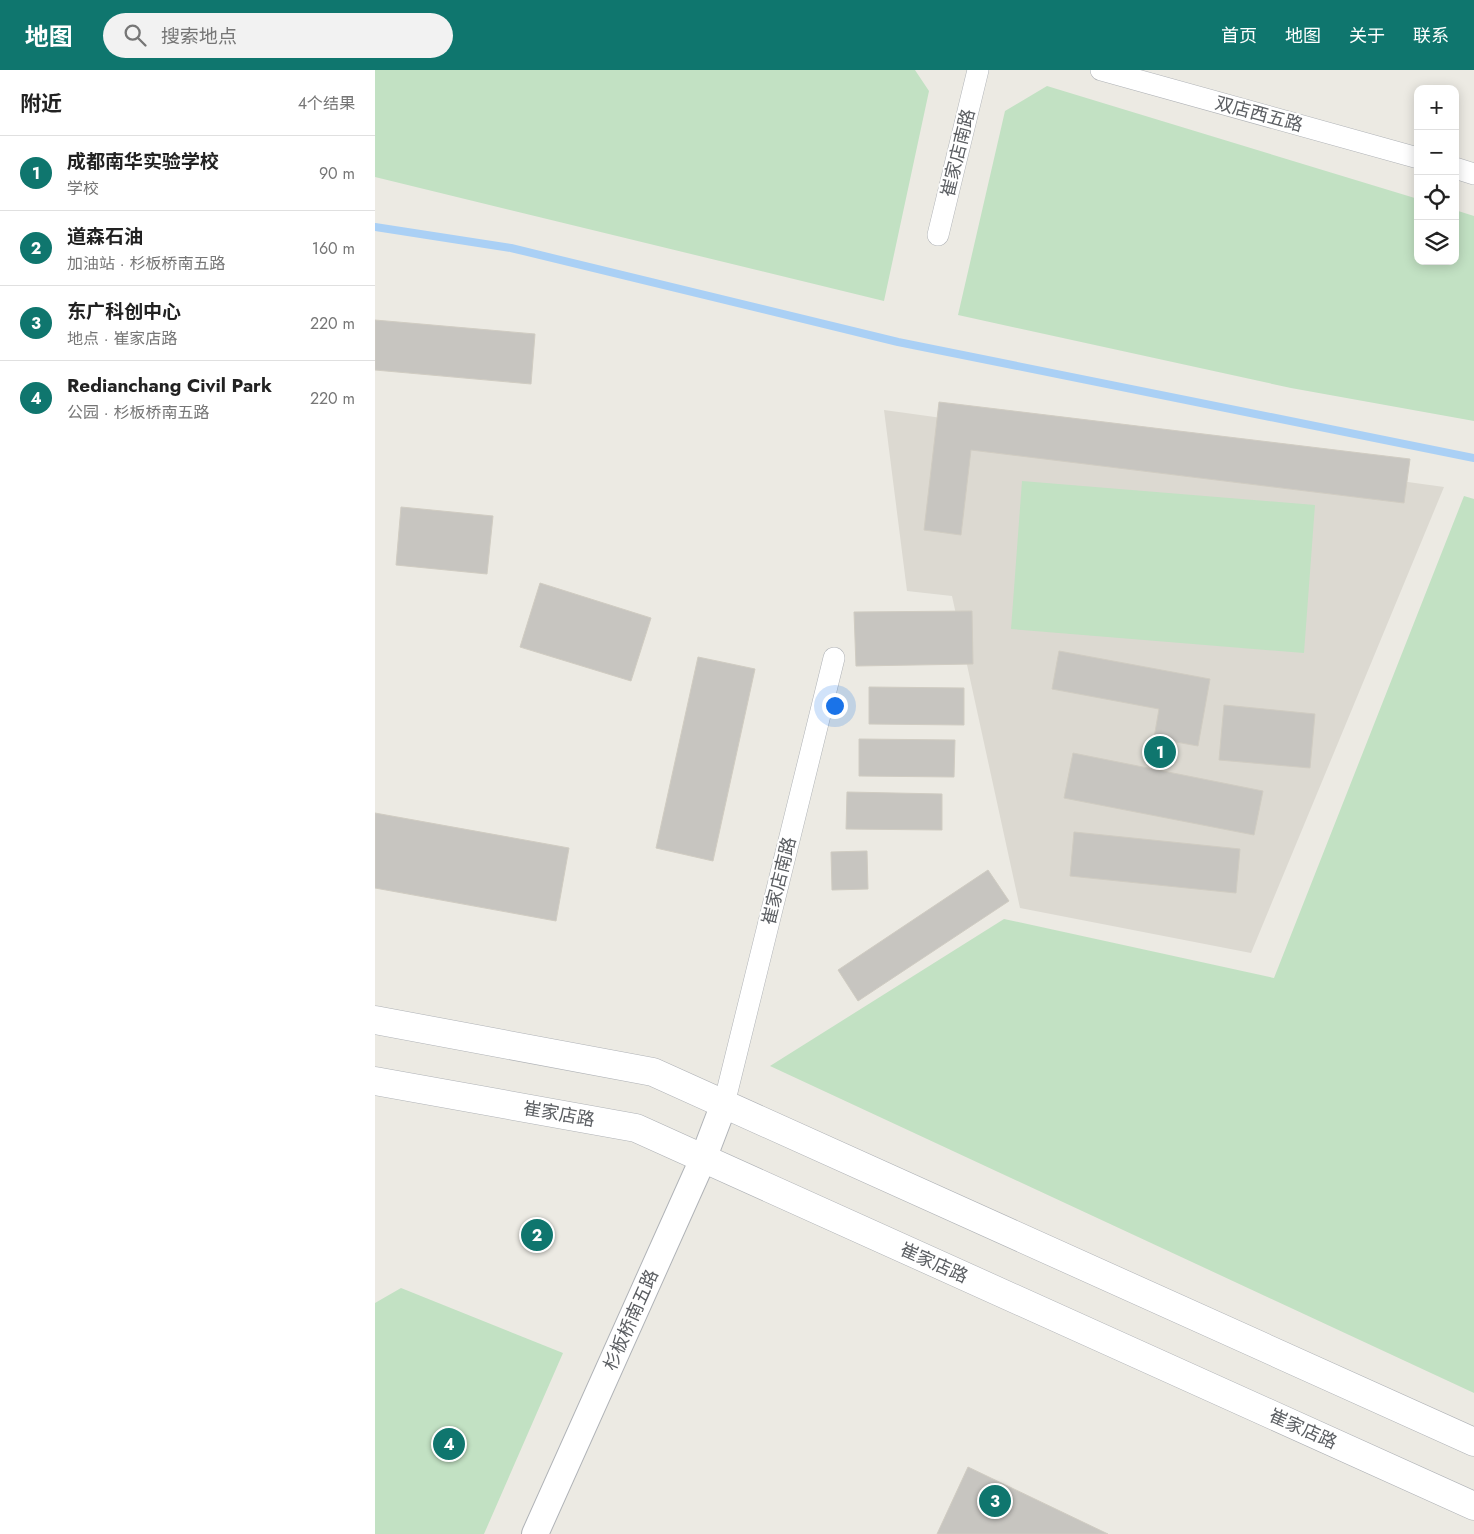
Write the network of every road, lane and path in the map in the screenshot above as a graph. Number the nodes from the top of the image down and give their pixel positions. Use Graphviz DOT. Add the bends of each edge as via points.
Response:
graph roads {
  1 [pos="978,70"];
  2 [pos="1101,70"];
  3 [pos="1414,157"];
  4 [pos="1459,169"];
  5 [pos="1474,174"];
  6 [pos="938,235"];
  7 [pos="834,658"];
  8 [pos="375,1020"];
  9 [pos="375,1081"];
  10 [pos="724,1104"];
  11 [pos="703,1159"];
  12 [pos="1474,1442"];
  13 [pos="1474,1506"];
  14 [pos="535,1534"];
  1 -- 6 [label="street, 崔家店南路"];
  2 -- 3 [label="street, 双店西五路"];
  4 -- 5 [label="street"];
  7 -- 10 [label="street, 崔家店南路"];
  8 -- 10 [label="main road" via="653,1072"];
  9 -- 11 [label="main road, 崔家店路" via="636,1128"];
  10 -- 11 [label="street, 杉板桥南五路"];
  10 -- 12 [label="main road"];
  11 -- 13 [label="main road, 崔家店路"];
  11 -- 14 [label="street, 杉板桥南五路"];
}
